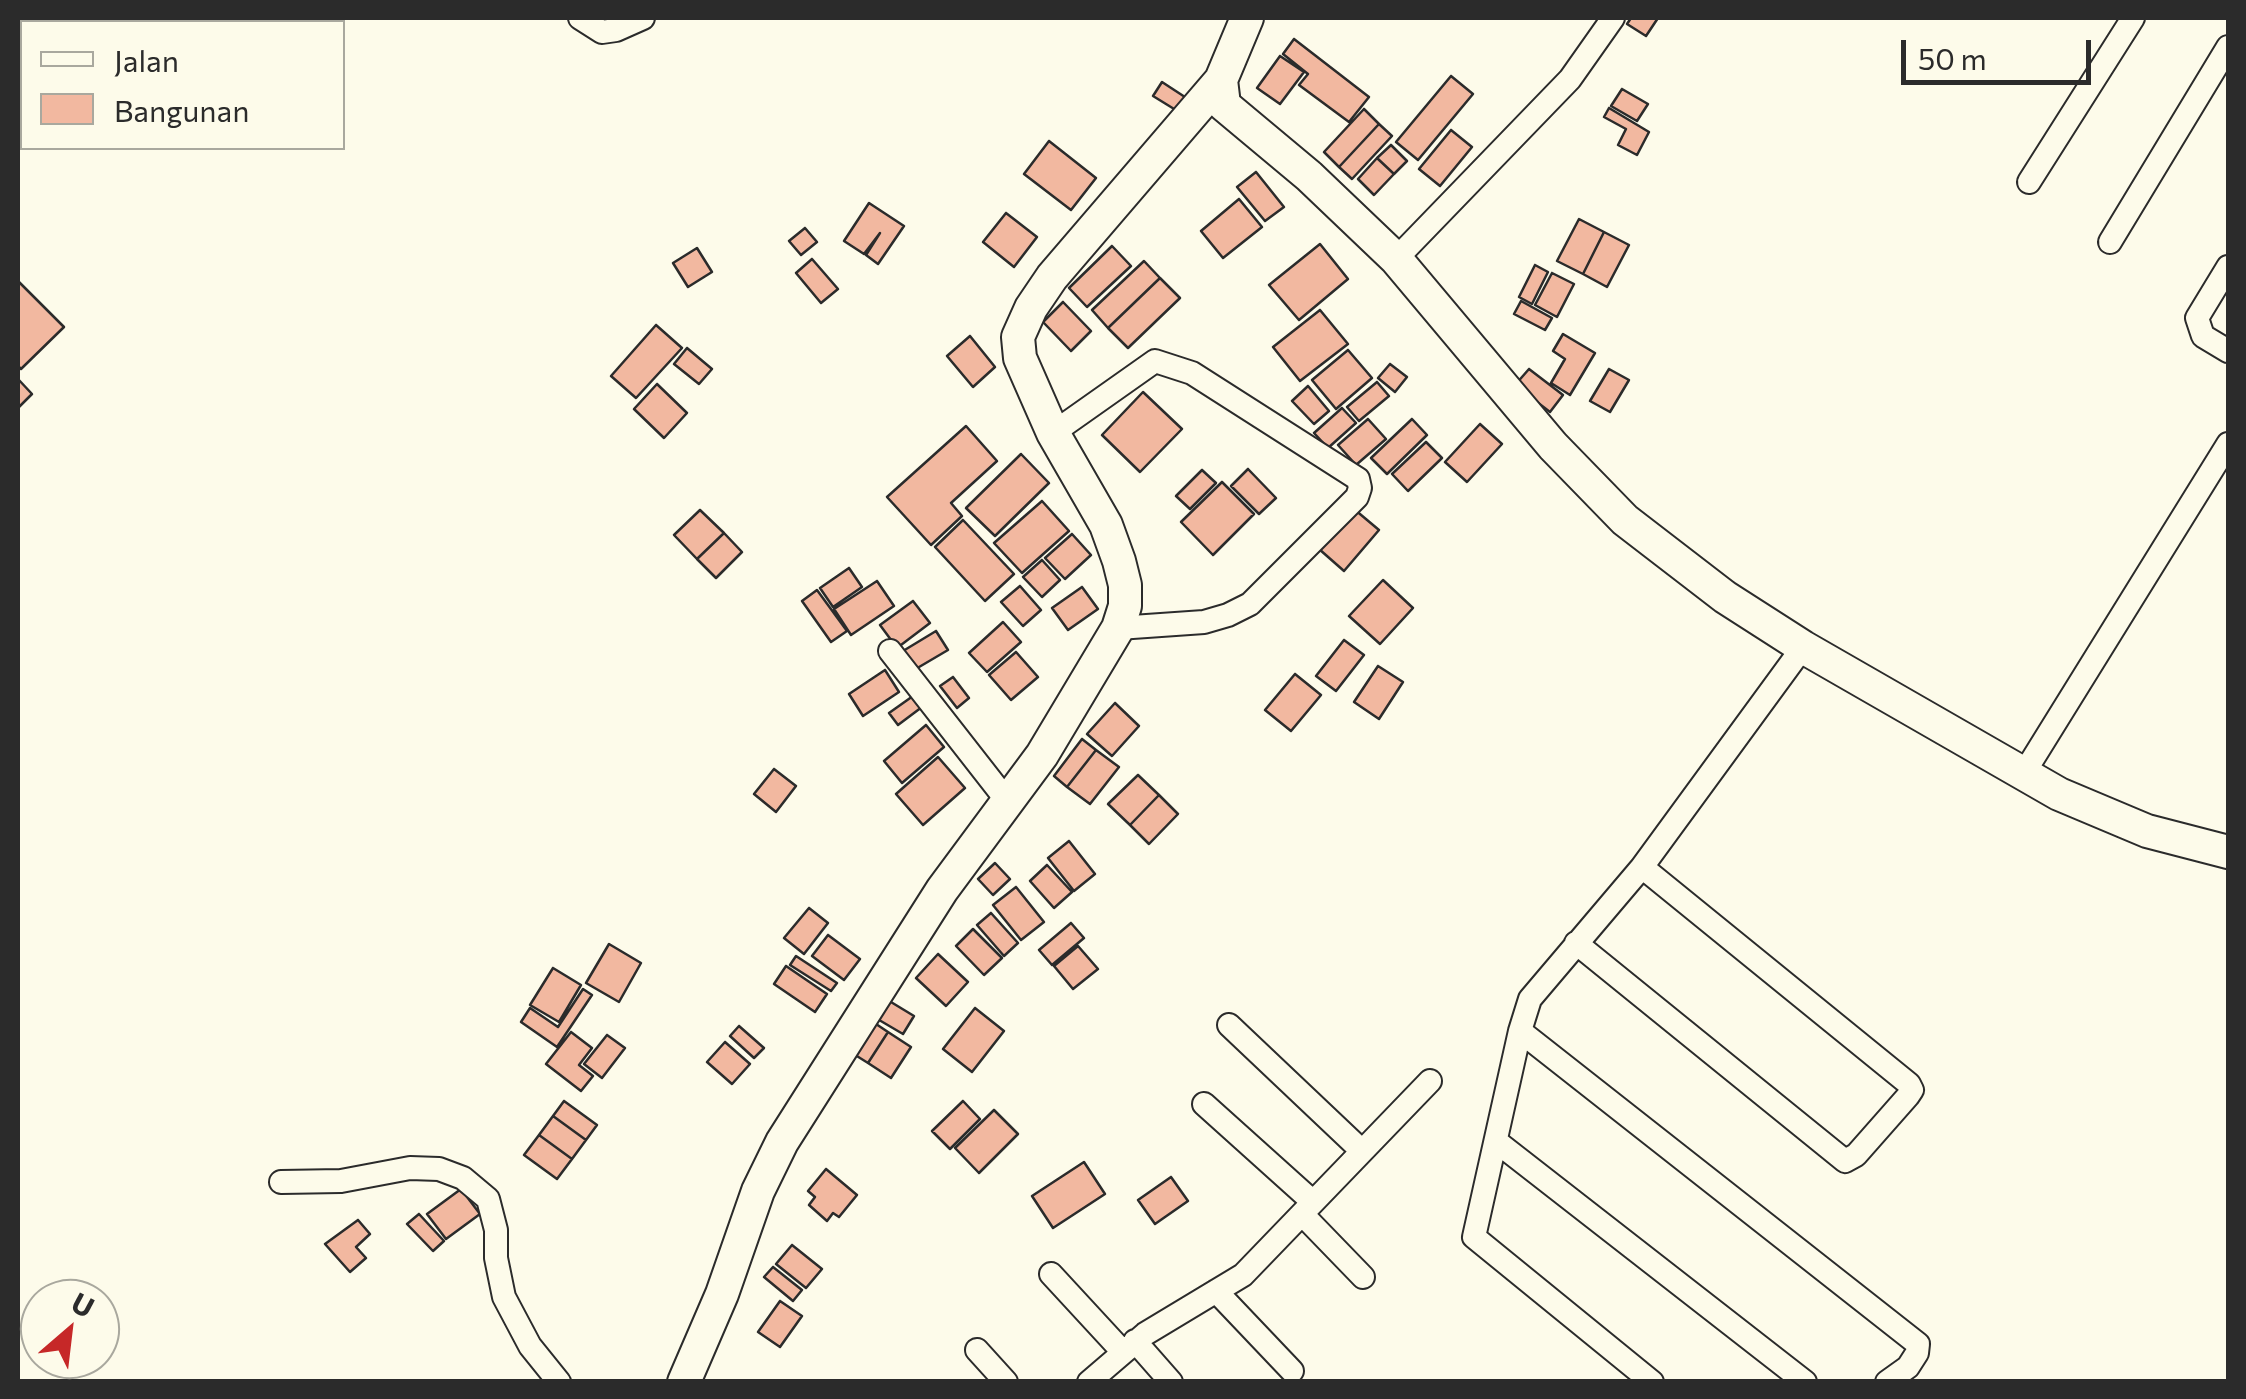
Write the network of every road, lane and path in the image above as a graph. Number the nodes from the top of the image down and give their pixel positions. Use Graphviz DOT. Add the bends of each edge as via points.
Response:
graph roads {
  1 [pos="580,18"];
  2 [pos="643,18"];
  3 [pos="1247,18"];
  4 [pos="1613,18"];
  5 [pos="2132,18"];
  6 [pos="2228,47"];
  7 [pos="1222,80"];
  8 [pos="2029,182"];
  9 [pos="2110,242"];
  10 [pos="1396,259"];
  11 [pos="2228,267"];
  12 [pos="2228,351"];
  13 [pos="1053,433"];
  14 [pos="2228,444"];
  15 [pos="1118,628"];
  16 [pos="1803,648"];
  17 [pos="890,651"];
  18 [pos="2024,773"];
  19 [pos="1008,802"];
  20 [pos="2228,852"];
  21 [pos="1642,868"];
  22 [pos="1576,943"];
  23 [pos="1229,1025"];
  24 [pos="1520,1031"];
  25 [pos="1430,1080"];
  26 [pos="1204,1104"];
  27 [pos="1497,1142"];
  28 [pos="1362,1151"];
  29 [pos="281,1182"];
  30 [pos="1307,1208"];
  31 [pos="1051,1274"];
  32 [pos="1363,1277"];
  33 [pos="1216,1291"];
  34 [pos="1129,1347"];
  35 [pos="977,1350"];
  36 [pos="1292,1372"];
  37 [pos="559,1382"];
  38 [pos="684,1382"];
  39 [pos="1006,1382"];
  40 [pos="1089,1382"];
  41 [pos="1171,1382"];
  42 [pos="1652,1382"];
  43 [pos="1804,1382"];
  44 [pos="1887,1382"];
  1 -- 2 [label="street" via="602,32"];
  3 -- 7 [label="street"];
  4 -- 10 [label="street" via="1570,79"];
  5 -- 8 [label="street"];
  6 -- 9 [label="street"];
  7 -- 10 [label="street" via="1224,105"];
  7 -- 13 [label="street" via="1030,308 1018,337 1020,358"];
  10 -- 16 [label="street" via="1553,446 1625,520"];
  11 -- 12 [label="street" via="2197,318 2203,336"];
  13 -- 15 [label="street" via="1120,561 1125,606"];
  13 -- 15 [label="street" via="1154,361 1192,373 1358,479 1357,496 1250,604 1204,622"];
  14 -- 18 [label="street"];
  15 -- 19 [label="street"];
  16 -- 18 [label="street"];
  16 -- 21 [label="street"];
  17 -- 19 [label="street"];
  18 -- 20 [label="street" via="2129,824"];
  19 -- 38 [label="street" via="942,890 782,1142"];
  21 -- 22 [label="street"];
  21 -- 22 [label="street" via="1909,1084 1908,1096 1844,1161"];
  22 -- 24 [label="street" via="1530,1000"];
  23 -- 28 [label="street"];
  24 -- 27 [label="street"];
  24 -- 44 [label="street" via="1918,1344 1908,1367"];
  25 -- 28 [label="street"];
  26 -- 30 [label="street"];
  27 -- 42 [label="street" via="1474,1237"];
  27 -- 43 [label="street"];
  28 -- 30 [label="street"];
  29 -- 37 [label="street" via="342,1181 410,1168 463,1178 488,1199 504,1296 530,1346"];
  30 -- 32 [label="street"];
  30 -- 33 [label="street" via="1242,1275"];
  31 -- 34 [label="street"];
  33 -- 34 [label="street"];
  33 -- 36 [label="street"];
  34 -- 40 [label="street"];
  34 -- 41 [label="street"];
  35 -- 39 [label="street"];
}
